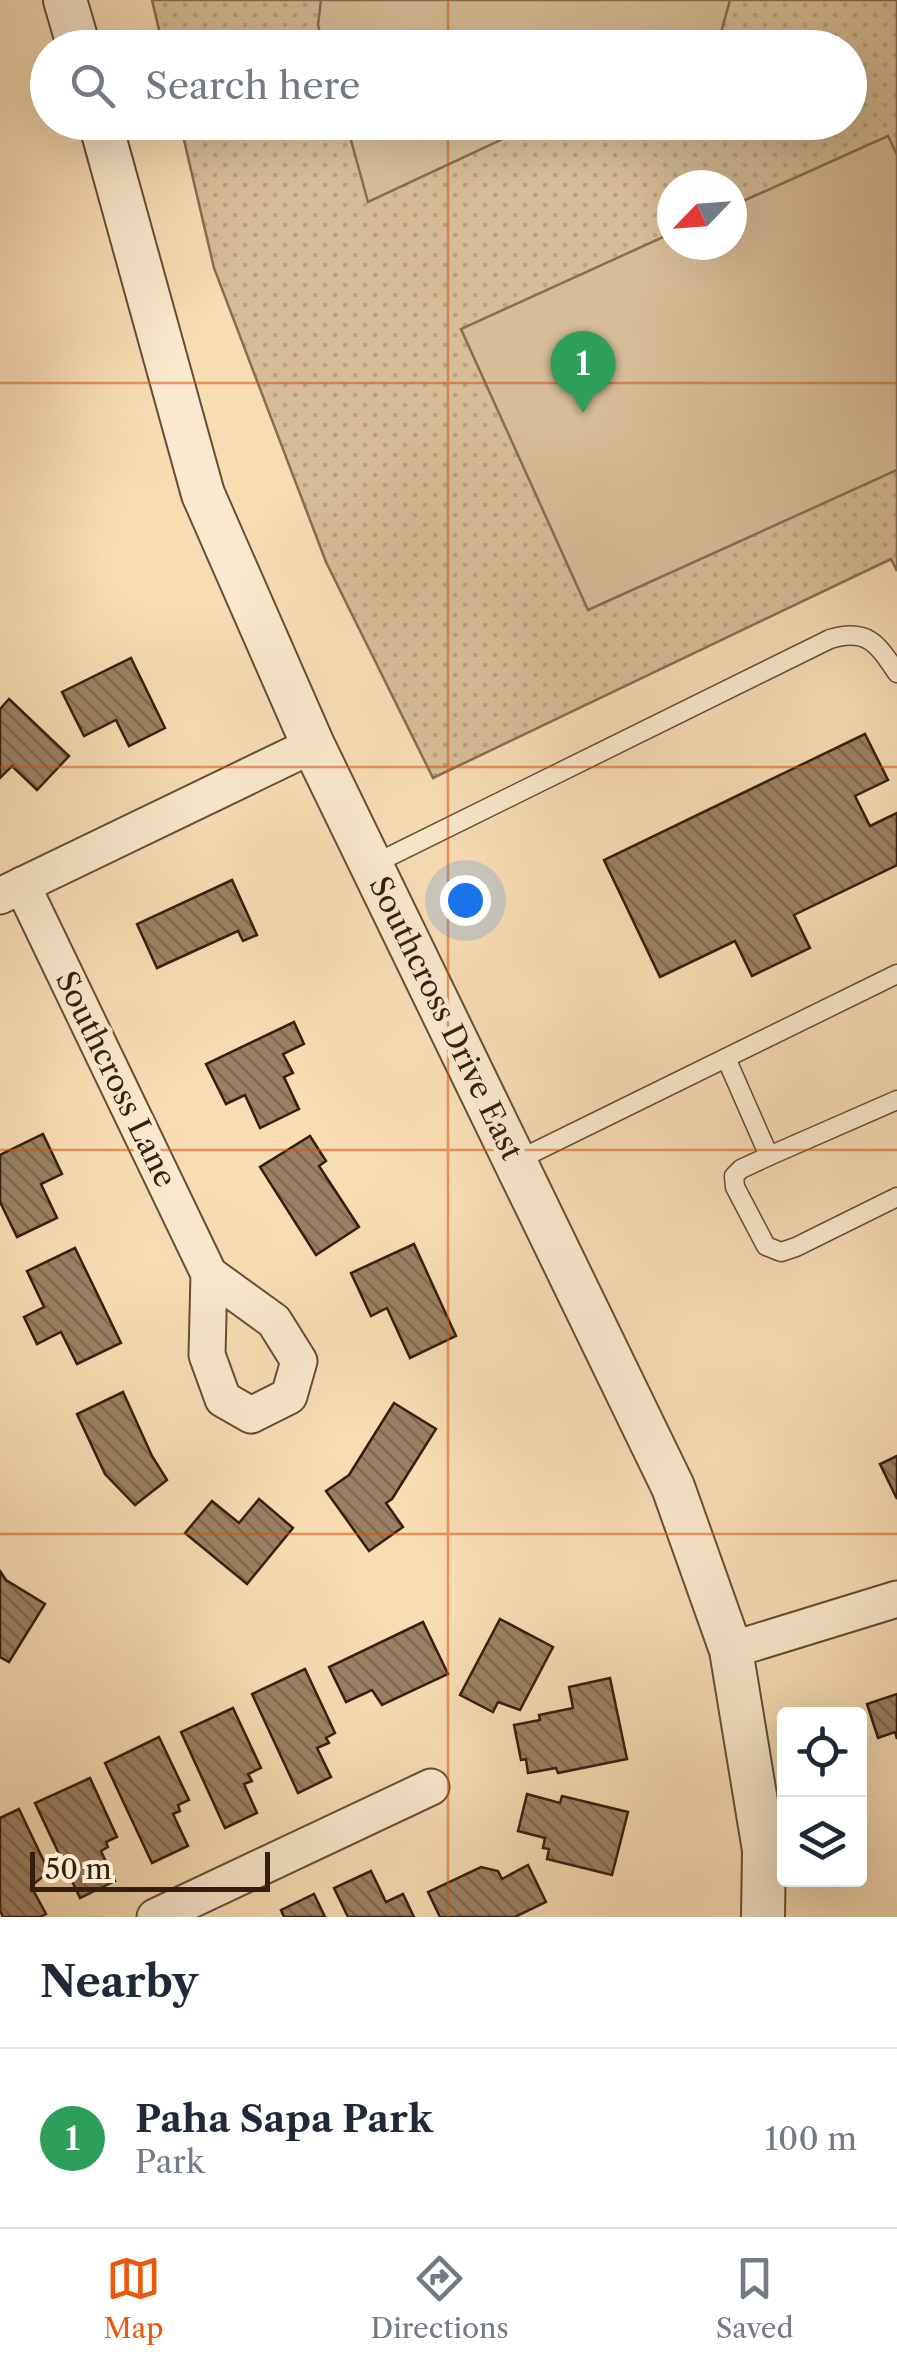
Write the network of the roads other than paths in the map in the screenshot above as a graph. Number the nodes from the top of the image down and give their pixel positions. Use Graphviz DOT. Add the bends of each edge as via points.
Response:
graph roads {
  1 [pos="65,0"];
  2 [pos="74,30"];
  3 [pos="105,140"];
  4 [pos="897,672"];
  5 [pos="313,745"];
  6 [pos="372,866"];
  7 [pos="11,890"];
  8 [pos="896,977"];
  9 [pos="726,1058"];
  10 [pos="897,1100"];
  11 [pos="770,1156"];
  12 [pos="515,1161"];
  13 [pos="897,1197"];
  14 [pos="209,1274"];
  15 [pos="897,1599"];
  16 [pos="731,1650"];
  17 [pos="431,1788"];
  18 [pos="156,1917"];
  19 [pos="762,1917"];
  1 -- 2 [label="street"];
  3 -- 5 [label="street, Southcross Drive East" via="204,494"];
  4 -- 6 [label="lane" via="870,639 850,633 830,638"];
  5 -- 6 [label="street, Southcross Drive East"];
  5 -- 7 [label="street, Southcross Lane"];
  6 -- 12 [label="street, Southcross Drive East"];
  7 -- 14 [label="street, Southcross Lane"];
  8 -- 9 [label="lane"];
  9 -- 11 [label="lane"];
  9 -- 12 [label="lane"];
  10 -- 11 [label="lane"];
  11 -- 13 [label="lane" via="734,1176 771,1250 796,1247"];
  12 -- 16 [label="street, Southcross Drive East" via="673,1487"];
  15 -- 16 [label="street"];
  16 -- 19 [label="street, Southcross Drive East" via="764,1850"];
  17 -- 18 [label="street"];
}
